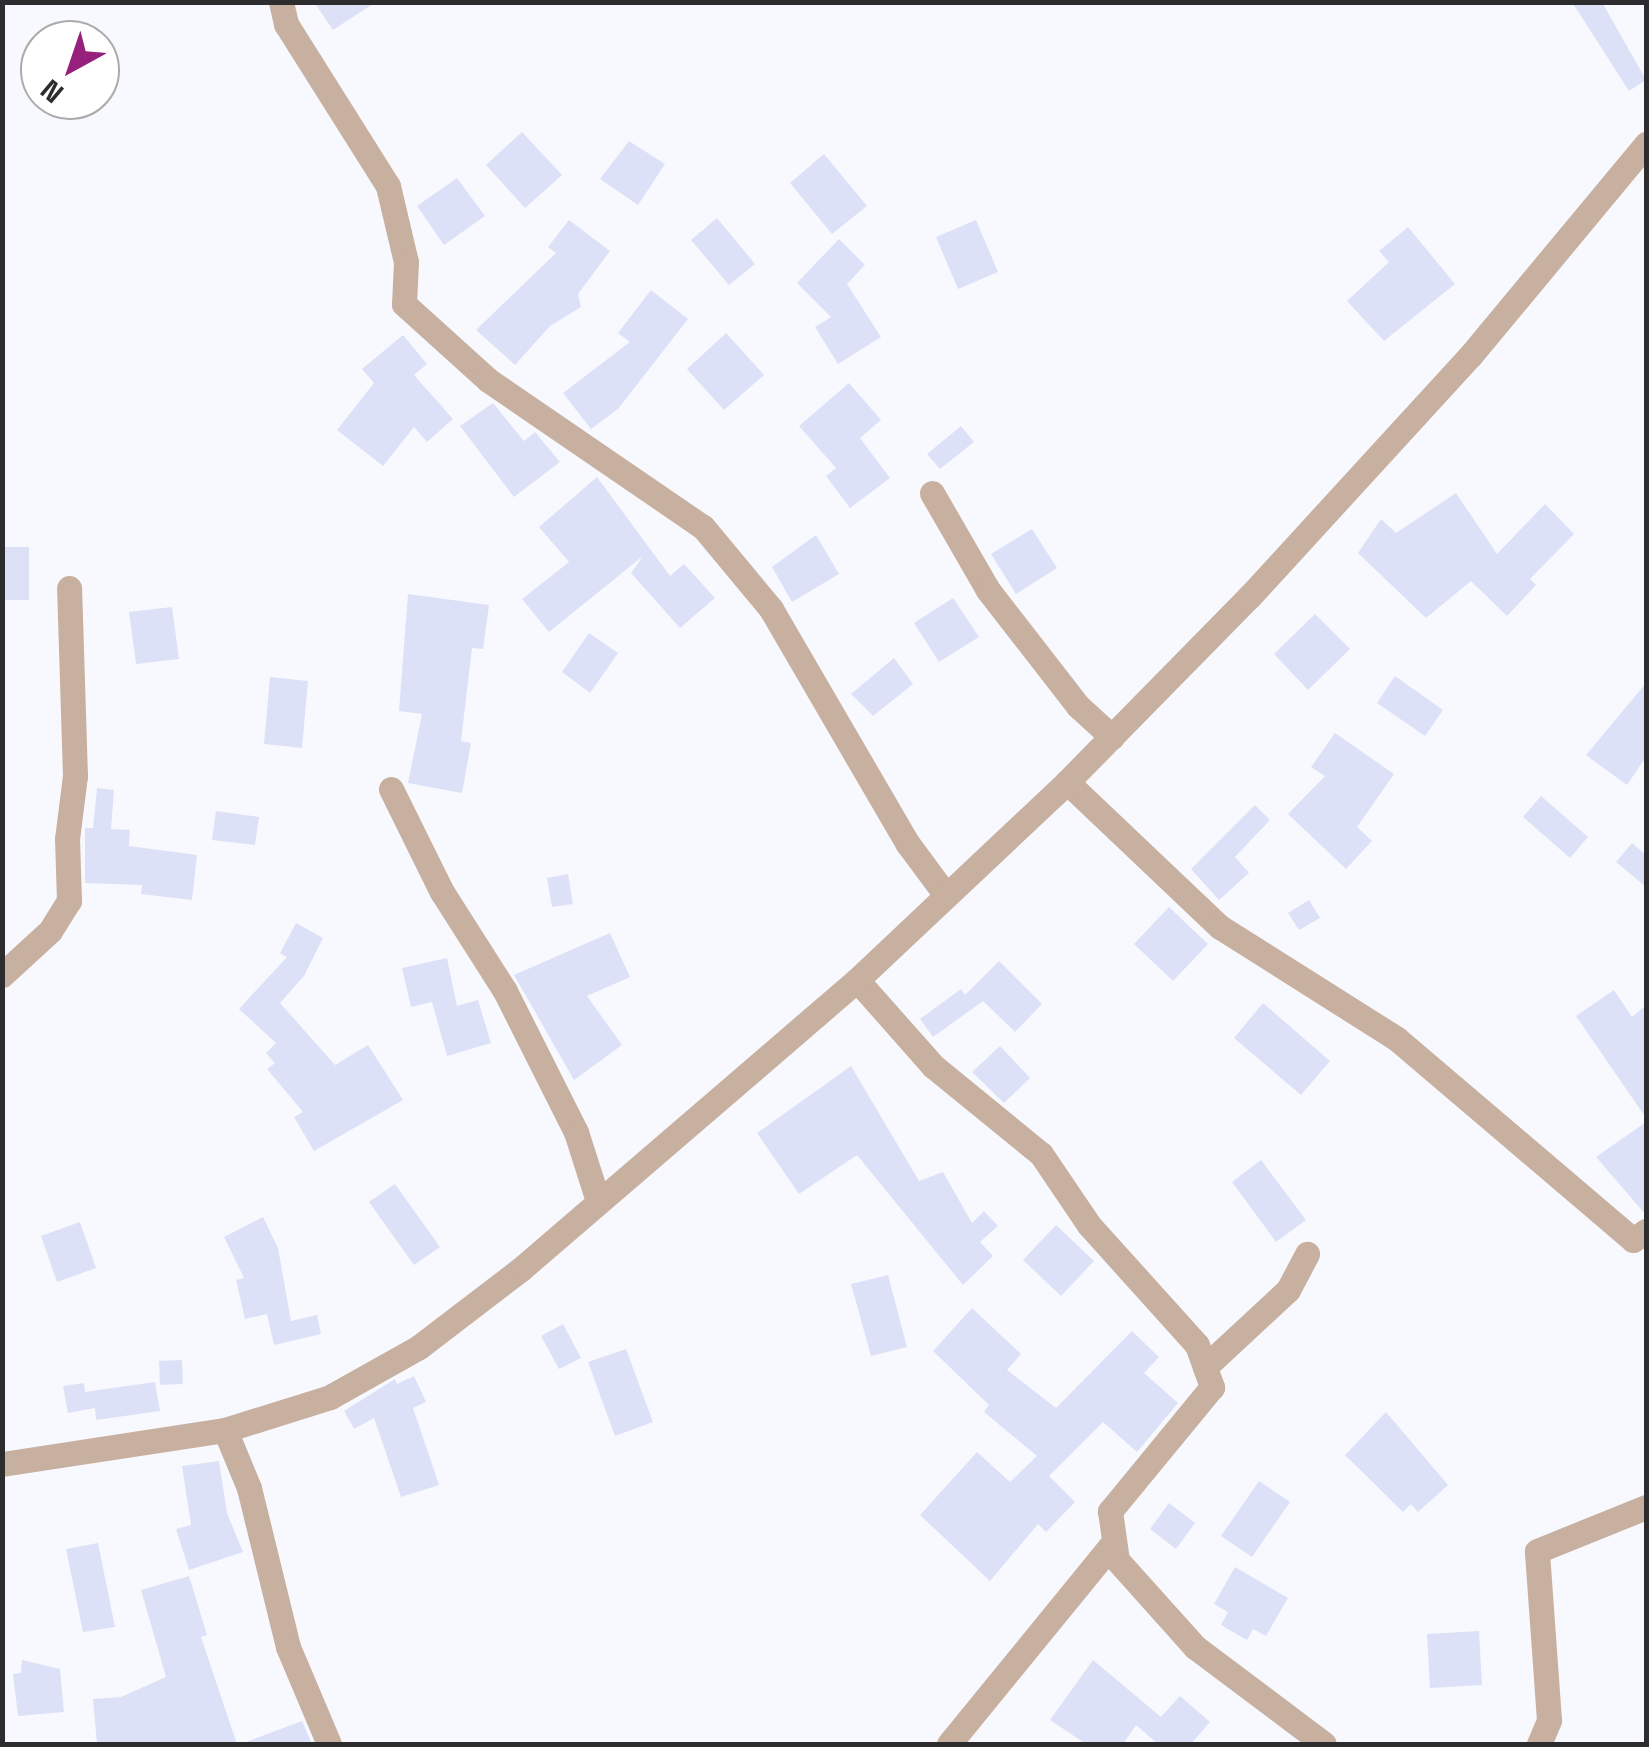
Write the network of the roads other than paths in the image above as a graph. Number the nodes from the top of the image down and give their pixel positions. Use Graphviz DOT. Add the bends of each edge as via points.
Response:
graph roads {
  1 [pos="280,2"];
  2 [pos="1646,144"];
  3 [pos="932,493"];
  4 [pos="69,588"];
  5 [pos="1112,737"];
  6 [pos="1067,782"];
  7 [pos="391,789"];
  8 [pos="945,894"];
  9 [pos="2,975"];
  10 [pos="856,980"];
  11 [pos="598,1200"];
  12 [pos="1646,1230"];
  13 [pos="1307,1254"];
  14 [pos="1205,1367"];
  15 [pos="225,1430"];
  16 [pos="2,1464"];
  17 [pos="1646,1507"];
  18 [pos="1114,1542"];
  19 [pos="329,1744"];
  20 [pos="950,1744"];
  21 [pos="1324,1744"];
  22 [pos="1538,1744"];
  1 -- 8 [label="street" via="286,24 388,186 406,262 404,304 488,380 703,527 770,609 908,844"];
  2 -- 5 [label="street" via="1470,356"];
  3 -- 5 [label="street" via="988,590 1078,706"];
  4 -- 9 [label="street" via="76,776 67,839 69,901 50,931"];
  5 -- 6 [label="street"];
  6 -- 8 [label="street"];
  6 -- 12 [label="street" via="1220,927 1396,1039 1632,1240"];
  7 -- 11 [label="street" via="442,892 506,991 576,1132"];
  8 -- 10 [label="street"];
  10 -- 11 [label="street"];
  10 -- 14 [label="street" via="933,1066 1041,1154 1089,1224 1197,1345"];
  11 -- 15 [label="street" via="420,1347 330,1397"];
  13 -- 14 [label="street" via="1288,1290"];
  14 -- 18 [label="street" via="1212,1387 1110,1511"];
  15 -- 16 [label="street"];
  15 -- 19 [label="street" via="248,1488 288,1647"];
  17 -- 22 [label="street" via="1537,1551 1550,1720"];
  18 -- 20 [label="street"];
  18 -- 21 [label="street" via="1117,1560 1195,1647"];
}
